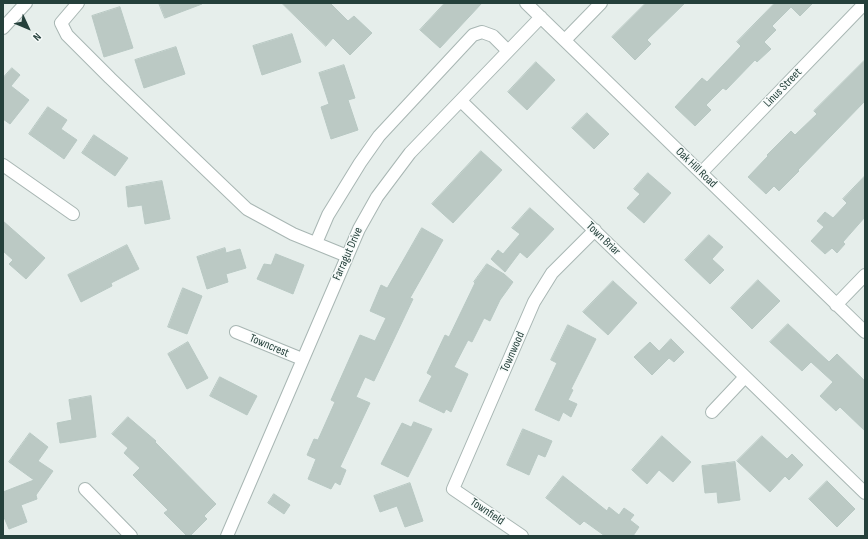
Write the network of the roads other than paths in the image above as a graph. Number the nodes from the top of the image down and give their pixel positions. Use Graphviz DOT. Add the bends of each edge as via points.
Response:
graph roads {
  1 [pos="26,3"];
  2 [pos="78,3"];
  3 [pos="526,3"];
  4 [pos="601,3"];
  5 [pos="865,3"];
  6 [pos="541,17"];
  7 [pos="3,28"];
  8 [pos="564,40"];
  9 [pos="508,51"];
  10 [pos="461,100"];
  11 [pos="3,165"];
  12 [pos="701,173"];
  13 [pos="72,214"];
  14 [pos="595,230"];
  15 [pos="316,243"];
  16 [pos="347,256"];
  17 [pos="865,275"];
  18 [pos="836,304"];
  19 [pos="236,332"];
  20 [pos="865,332"];
  21 [pos="302,360"];
  22 [pos="746,377"];
  23 [pos="712,412"];
  24 [pos="85,489"];
  25 [pos="453,489"];
  26 [pos="865,493"];
  27 [pos="131,536"];
  28 [pos="227,536"];
  29 [pos="522,536"];
  1 -- 7 [label="street"];
  2 -- 15 [label="street" via="61,23 67,34 247,209 293,234"];
  3 -- 6 [label="street, Oak Hill Road"];
  4 -- 8 [label="street"];
  5 -- 12 [label="street, Linus Street"];
  6 -- 8 [label="street, Oak Hill Road"];
  6 -- 9 [label="street, Farragut Drive"];
  8 -- 12 [label="street, Oak Hill Road"];
  9 -- 10 [label="street, Farragut Drive"];
  9 -- 15 [label="street" via="493,36 482,32 474,36 379,136 328,215"];
  10 -- 14 [label="street, Town Briar"];
  10 -- 16 [label="street, Farragut Drive" via="410,153 376,196"];
  11 -- 13 [label="street"];
  12 -- 18 [label="street, Oak Hill Road"];
  14 -- 22 [label="street, Town Briar"];
  14 -- 25 [label="street, Townwood" via="552,273 534,302"];
  15 -- 16 [label="street"];
  16 -- 21 [label="street, Farragut Drive"];
  17 -- 18 [label="street"];
  18 -- 20 [label="street, Oak Hill Road"];
  19 -- 21 [label="street, Towncrest"];
  21 -- 28 [label="street, Farragut Drive"];
  22 -- 23 [label="street"];
  22 -- 26 [label="street, Town Briar"];
  24 -- 27 [label="street"];
  25 -- 29 [label="street, Townfield"];
}
